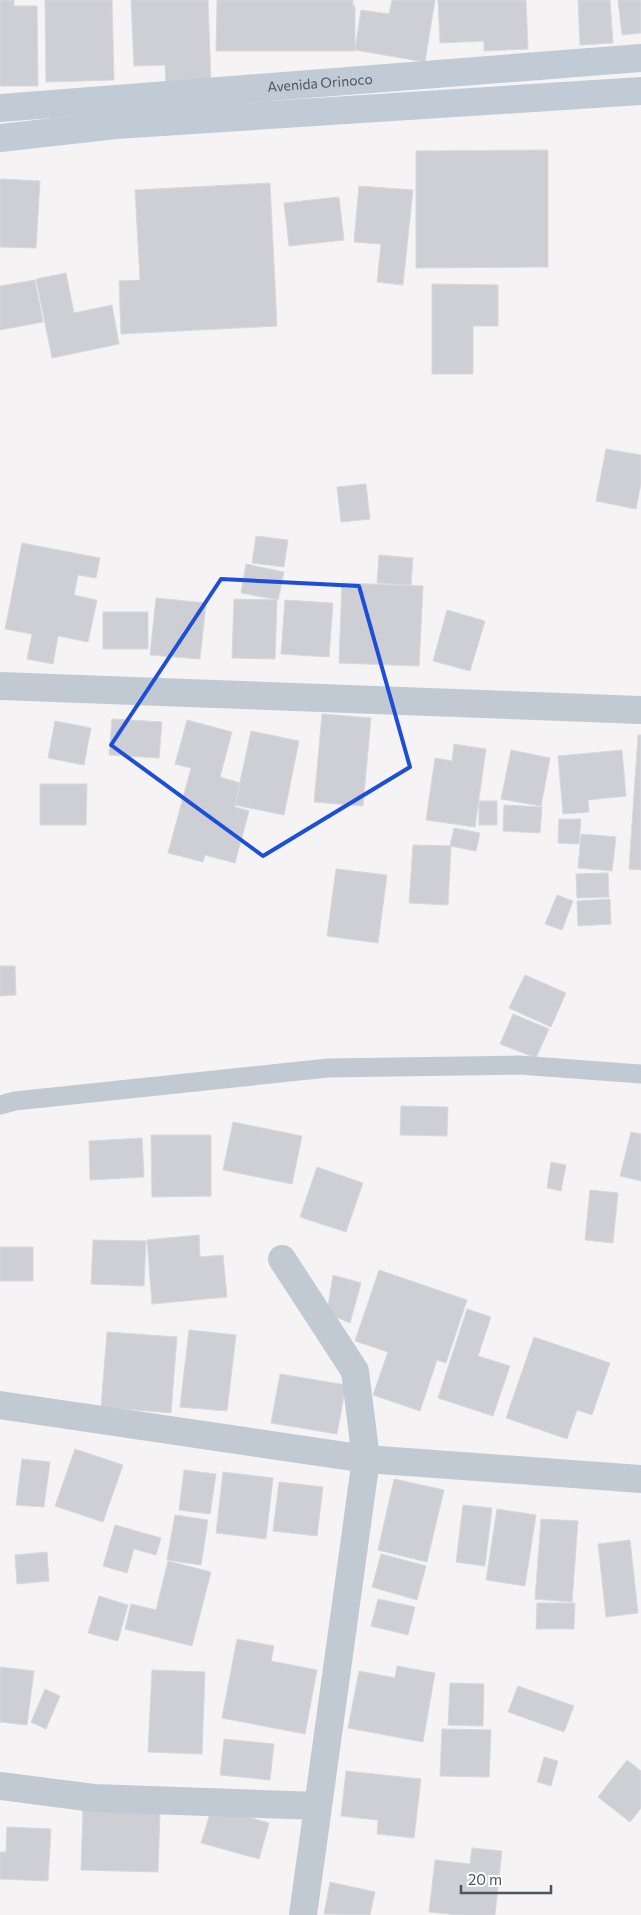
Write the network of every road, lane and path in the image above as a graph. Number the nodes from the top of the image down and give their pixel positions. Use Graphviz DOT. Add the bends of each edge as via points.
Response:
graph roads {
  1 [pos="641,58"];
  2 [pos="641,91"];
  3 [pos="0,108"];
  4 [pos="0,138"];
  5 [pos="0,686"];
  6 [pos="641,710"];
  7 [pos="641,1074"];
  8 [pos="0,1105"];
  9 [pos="282,1259"];
  10 [pos="0,1405"];
  11 [pos="366,1459"];
  12 [pos="641,1479"];
  13 [pos="0,1786"];
  14 [pos="318,1806"];
  15 [pos="303,1915"];
  1 -- 3 [label="main road, Avenida Orinoco"];
  2 -- 4 [label="main road, Avenida Orinoco" via="116,125"];
  5 -- 6 [label="street"];
  7 -- 8 [label="lane" via="519,1065 328,1068"];
  9 -- 11 [label="street" via="355,1371"];
  10 -- 11 [label="street"];
  11 -- 12 [label="street"];
  11 -- 14 [label="street"];
  13 -- 14 [label="street" via="94,1798"];
  14 -- 15 [label="street"];
}
